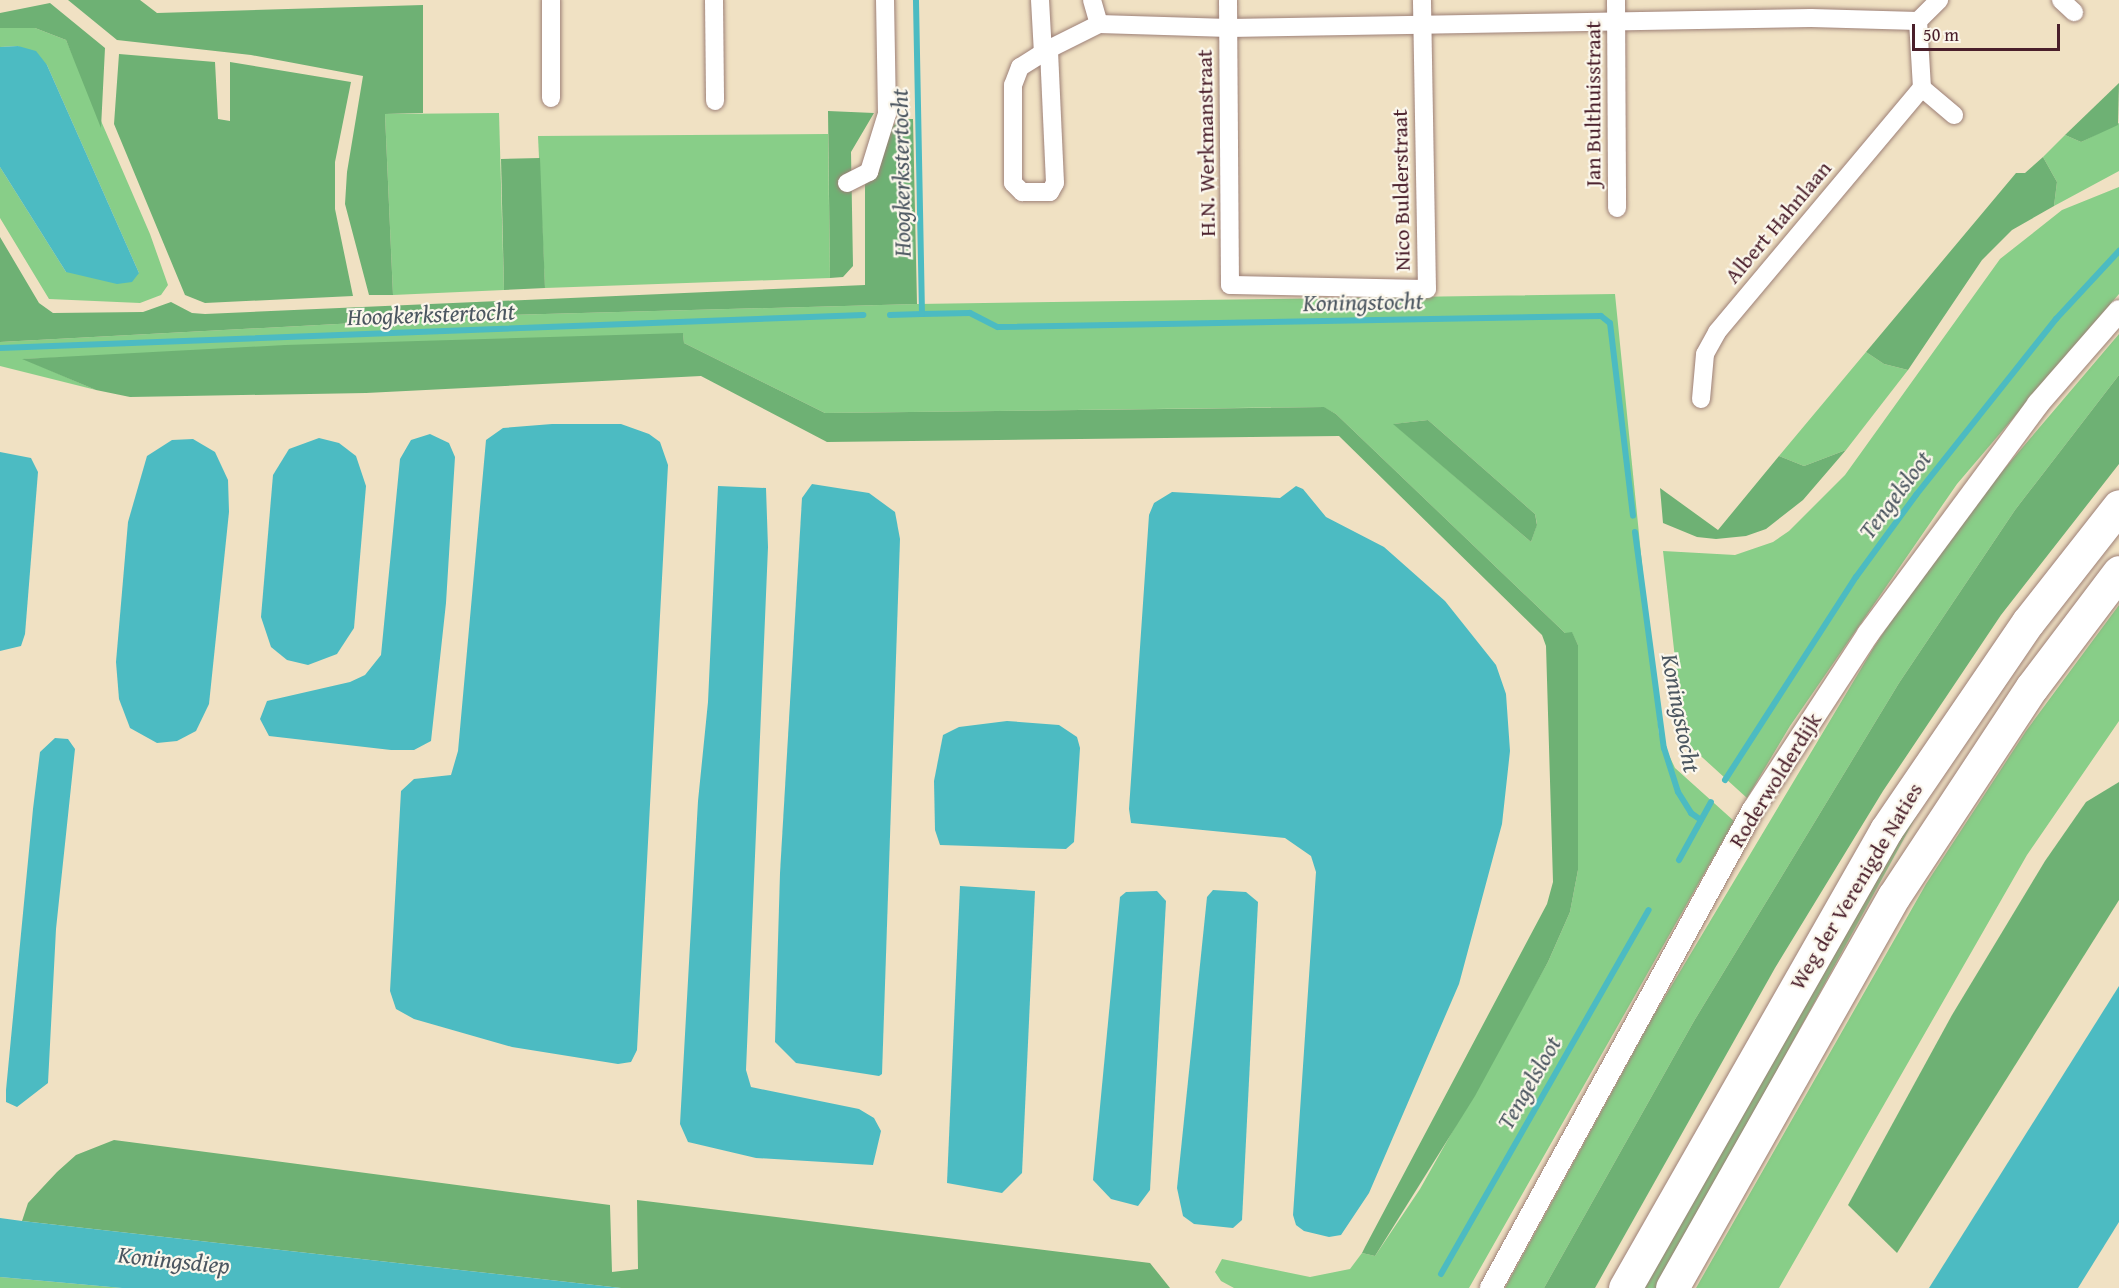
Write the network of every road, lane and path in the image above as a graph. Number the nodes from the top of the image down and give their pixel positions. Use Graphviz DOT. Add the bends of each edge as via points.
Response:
graph roads {
  1 [pos="551,0"];
  2 [pos="714,0"];
  3 [pos="885,0"];
  4 [pos="1040,0"];
  5 [pos="1092,0"];
  6 [pos="1228,0"];
  7 [pos="1422,0"];
  8 [pos="1616,0"];
  9 [pos="1939,0"];
  10 [pos="1811,9"];
  11 [pos="1918,21"];
  12 [pos="1616,22"];
  13 [pos="1099,24"];
  14 [pos="1422,25"];
  15 [pos="1229,28"];
  16 [pos="1046,51"];
  17 [pos="1922,88"];
  18 [pos="550,98"];
  19 [pos="715,101"];
  20 [pos="1954,115"];
  21 [pos="847,183"];
  22 [pos="1617,208"];
  23 [pos="1230,285"];
  24 [pos="2119,311"];
  25 [pos="1701,399"];
  26 [pos="2119,506"];
  27 [pos="2119,572"];
  28 [pos="1491,1288"];
  29 [pos="1625,1288"];
  30 [pos="1672,1288"];
  1 -- 18 [label="street"];
  2 -- 19 [label="street"];
  3 -- 21 [label="street" via="887,114 869,172"];
  4 -- 16 [label="street"];
  5 -- 13 [label="street"];
  6 -- 15 [label="street, H.N. Werkmanstraat"];
  7 -- 14 [label="street, Nico Bulderstraat"];
  8 -- 12 [label="street, Jan Bulthuisstraat"];
  9 -- 11 [label="street"];
  10 -- 11 [label="street"];
  10 -- 12 [label="street"];
  11 -- 17 [label="street"];
  12 -- 14 [label="street"];
  12 -- 22 [label="street, Jan Bulthuisstraat"];
  13 -- 15 [label="street"];
  13 -- 16 [label="street"];
  14 -- 15 [label="street"];
  14 -- 23 [label="street, Nico Bulderstraat" via="1427,290"];
  15 -- 23 [label="street, H.N. Werkmanstraat"];
  16 -- 16 [label="street" via="1055,183 1050,192 1022,192 1013,183 1014,85 1020,67"];
  17 -- 20 [label="street"];
  17 -- 25 [label="street, Albert Hahnlaan" via="1717,332 1705,354"];
  24 -- 28 [label="street, Roderwolderdijk" via="2038,404 1868,634 1753,810"];
  26 -- 29 [label="highway, Weg der Verenigde Naties" via="2028,622 1886,830"];
  27 -- 30 [label="highway, Weg der Verenigde Naties" via="2025,697 1894,896"];
}
